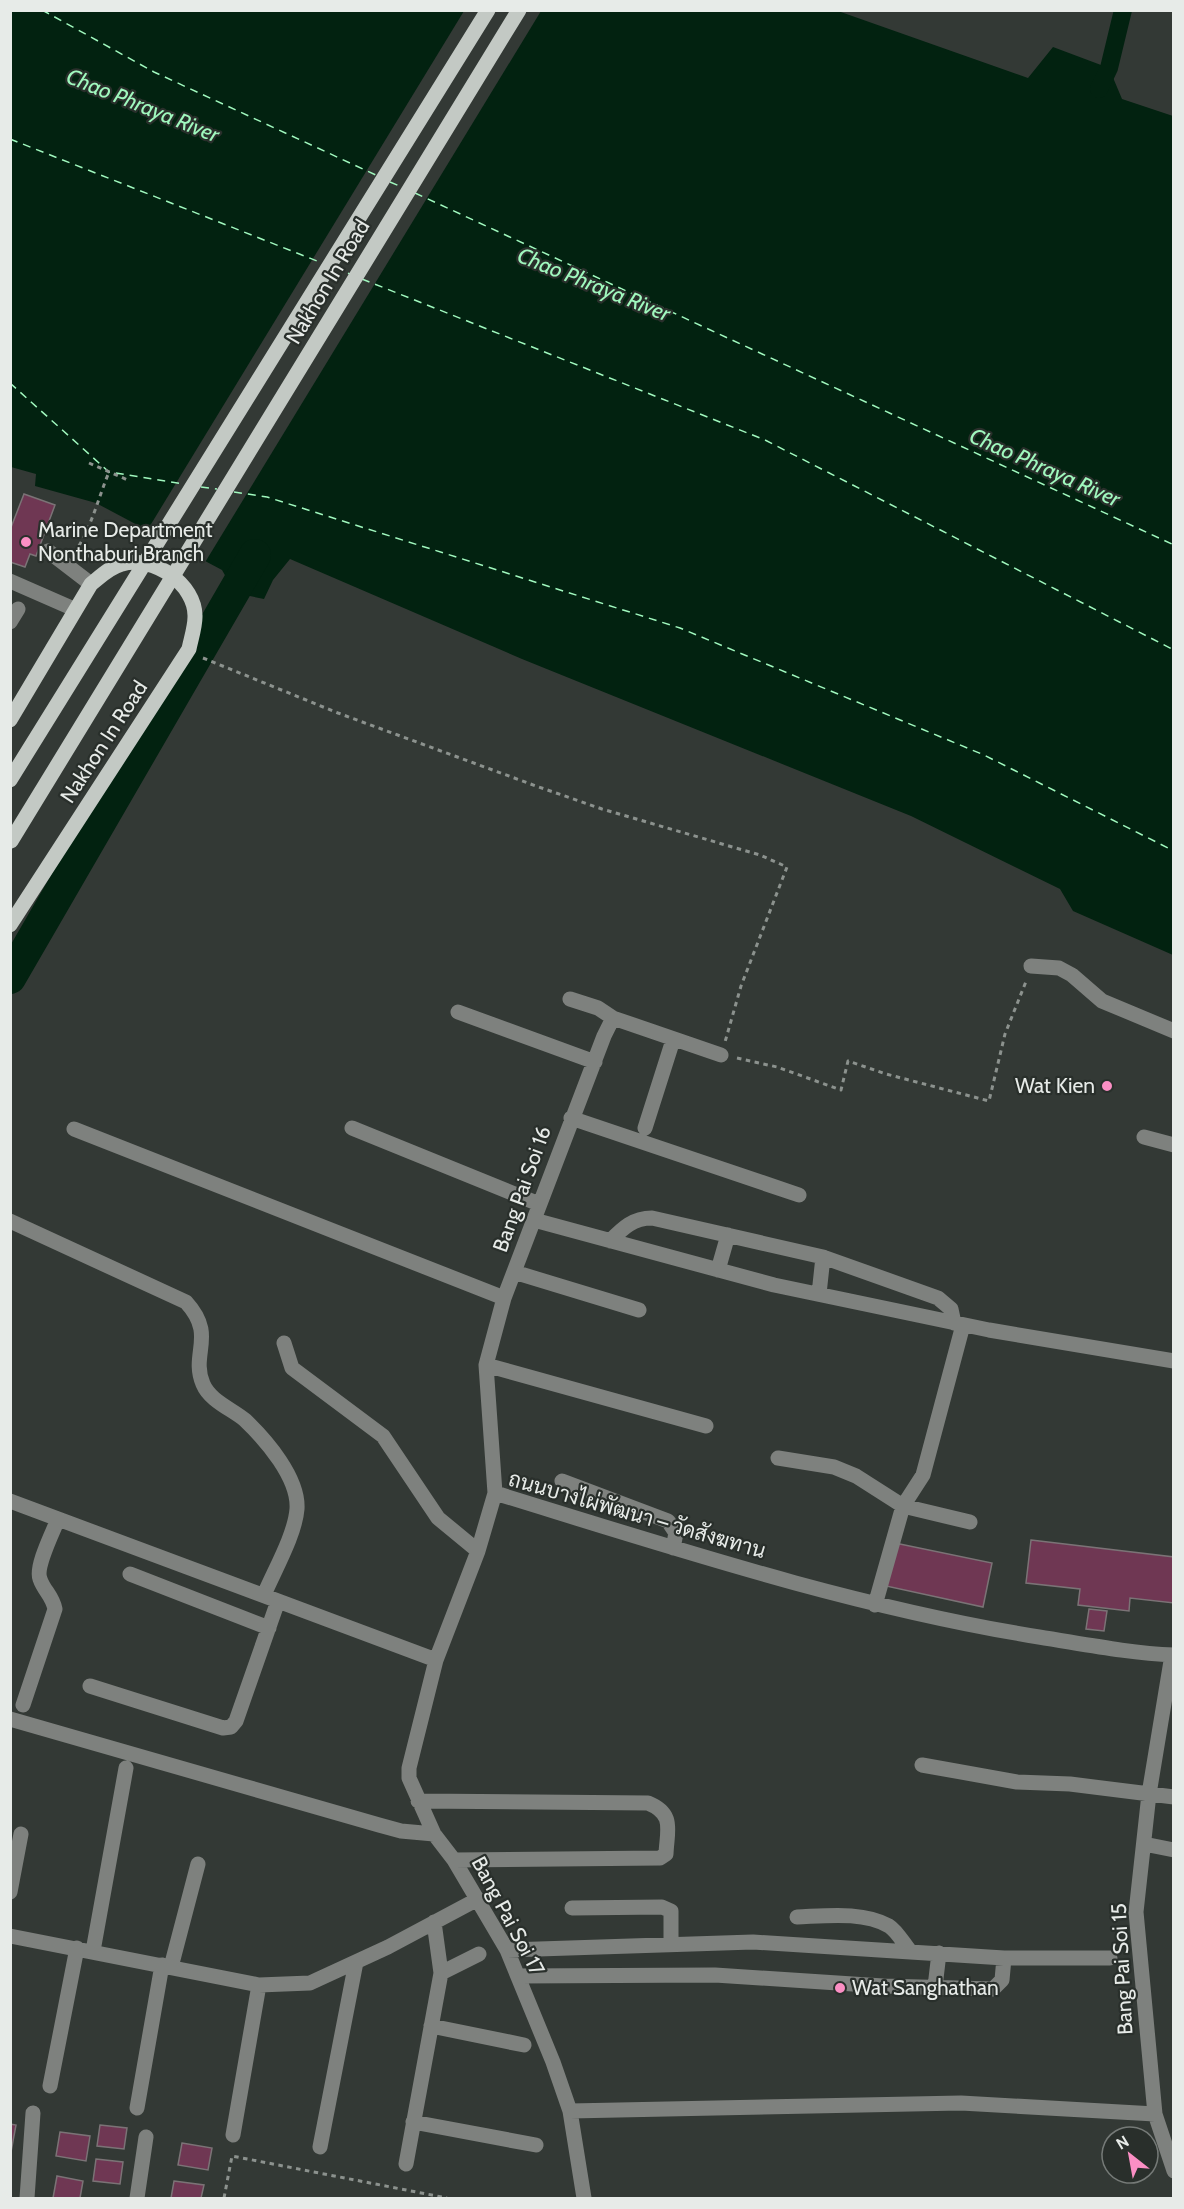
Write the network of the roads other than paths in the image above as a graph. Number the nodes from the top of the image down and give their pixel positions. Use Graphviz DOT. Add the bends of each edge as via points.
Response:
graph roads {
  1 [pos="488,10"];
  2 [pos="519,10"];
  3 [pos="48,551"];
  4 [pos="10,581"];
  5 [pos="91,584"];
  6 [pos="74,609"];
  7 [pos="15,704"];
  8 [pos="10,720"];
  9 [pos="10,780"];
  10 [pos="11,841"];
  11 [pos="10,925"];
  12 [pos="1029,972"];
  13 [pos="570,999"];
  14 [pos="458,1012"];
  15 [pos="614,1018"];
  16 [pos="1173,1031"];
  17 [pos="673,1040"];
  18 [pos="721,1055"];
  19 [pos="595,1062"];
  20 [pos="571,1118"];
  21 [pos="352,1128"];
  22 [pos="645,1128"];
  23 [pos="74,1129"];
  24 [pos="1144,1137"];
  25 [pos="1173,1141"];
  26 [pos="799,1195"];
  27 [pos="539,1204"];
  28 [pos="10,1221"];
  29 [pos="534,1221"];
  30 [pos="728,1235"];
  31 [pos="610,1241"];
  32 [pos="823,1257"];
  33 [pos="718,1270"];
  34 [pos="514,1272"];
  35 [pos="913,1289"];
  36 [pos="819,1294"];
  37 [pos="504,1298"];
  38 [pos="639,1310"];
  39 [pos="912,1312"];
  40 [pos="959,1324"];
  41 [pos="284,1343"];
  42 [pos="1173,1362"];
  43 [pos="486,1365"];
  44 [pos="706,1426"];
  45 [pos="778,1458"];
  46 [pos="562,1481"];
  47 [pos="495,1493"];
  48 [pos="10,1501"];
  49 [pos="903,1506"];
  50 [pos="58,1519"];
  51 [pos="970,1522"];
  52 [pos="674,1548"];
  53 [pos="478,1551"];
  54 [pos="130,1574"];
  55 [pos="271,1598"];
  56 [pos="874,1605"];
  57 [pos="269,1628"];
  58 [pos="1173,1655"];
  59 [pos="436,1660"];
  60 [pos="90,1686"];
  61 [pos="23,1705"];
  62 [pos="10,1719"];
  63 [pos="922,1765"];
  64 [pos="126,1768"];
  65 [pos="1149,1794"];
  66 [pos="1173,1797"];
  67 [pos="418,1801"];
  68 [pos="21,1834"];
  69 [pos="434,1834"];
  70 [pos="1144,1844"];
  71 [pos="1173,1850"];
  72 [pos="454,1860"];
  73 [pos="198,1864"];
  74 [pos="10,1892"];
  75 [pos="478,1899"];
  76 [pos="572,1908"];
  77 [pos="797,1917"];
  78 [pos="434,1922"];
  79 [pos="10,1936"];
  80 [pos="671,1944"];
  81 [pos="78,1948"];
  82 [pos="507,1950"];
  83 [pos="93,1951"];
  84 [pos="910,1951"];
  85 [pos="939,1953"];
  86 [pos="479,1954"];
  87 [pos="1004,1958"];
  88 [pos="1110,1958"];
  89 [pos="356,1962"];
  90 [pos="167,1966"];
  91 [pos="441,1973"];
  92 [pos="518,1976"];
  93 [pos="259,1985"];
  94 [pos="935,1987"];
  95 [pos="431,2026"];
  96 [pos="524,2045"];
  97 [pos="51,2086"];
  98 [pos="137,2108"];
  99 [pos="570,2111"];
  100 [pos="33,2113"];
  101 [pos="1155,2114"];
  102 [pos="413,2122"];
  103 [pos="233,2135"];
  104 [pos="146,2137"];
  105 [pos="536,2145"];
  106 [pos="320,2147"];
  107 [pos="406,2164"];
  108 [pos="1173,2171"];
  109 [pos="27,2199"];
  110 [pos="137,2199"];
  111 [pos="584,2199"];
  1 -- 9 [label="main road, Nakhon In Road, bridge"];
  2 -- 10 [label="main road, Nakhon In Road, bridge"];
  3 -- 5 [label="street"];
  4 -- 6 [label="street"];
  5 -- 6 [label="main road, Nakhon In Road"];
  5 -- 11 [label="main road, Nakhon In Road" via="123,563 159,567 177,579 191,600 195,616 189,649"];
  6 -- 7 [label="main road, Nakhon In Road"];
  7 -- 8 [label="main road, Nakhon In Road"];
  12 -- 16 [label="street" via="1059,968 1102,1001"];
  13 -- 15 [label="street"];
  14 -- 19 [label="street"];
  15 -- 17 [label="street"];
  15 -- 19 [label="street, Bang Pai Soi 16"];
  17 -- 18 [label="street"];
  17 -- 22 [label="street"];
  19 -- 20 [label="street, Bang Pai Soi 16"];
  20 -- 26 [label="street"];
  20 -- 27 [label="street, Bang Pai Soi 16"];
  21 -- 27 [label="street"];
  23 -- 37 [label="street"];
  24 -- 25 [label="street"];
  27 -- 29 [label="street, Bang Pai Soi 16"];
  28 -- 55 [label="street" via="186,1302 198,1315 203,1332 203,1385 273,1449 293,1488 297,1509"];
  29 -- 31 [label="street"];
  29 -- 34 [label="street, Bang Pai Soi 16"];
  30 -- 31 [label="street" via="639,1218"];
  30 -- 32 [label="street"];
  30 -- 33 [label="street"];
  31 -- 33 [label="street"];
  32 -- 35 [label="street"];
  32 -- 36 [label="street"];
  33 -- 36 [label="street"];
  34 -- 37 [label="street, Bang Pai Soi 16"];
  34 -- 38 [label="street"];
  35 -- 39 [label="street"];
  35 -- 40 [label="street" via="946,1302"];
  36 -- 39 [label="street"];
  37 -- 43 [label="street, Bang Pai Soi 16"];
  39 -- 40 [label="street"];
  40 -- 42 [label="street"];
  40 -- 49 [label="street" via="923,1475"];
  41 -- 53 [label="street" via="292,1368 383,1436 438,1518"];
  43 -- 44 [label="street"];
  43 -- 47 [label="street, Bang Pai Soi 16"];
  45 -- 49 [label="street" via="834,1467"];
  46 -- 52 [label="street" via="668,1521 676,1533"];
  47 -- 52 [label="street, ถนนบางไผ่พัฒนา – วัดสังฆทาน"];
  47 -- 53 [label="street, ถนนบางไผ่พัฒนา – วัดสังฆทาน"];
  48 -- 50 [label="street"];
  49 -- 51 [label="street"];
  49 -- 56 [label="street"];
  50 -- 55 [label="street"];
  50 -- 61 [label="street" via="38,1571 55,1609"];
  52 -- 56 [label="street, ถนนบางไผ่พัฒนา – วัดสังฆทาน"];
  53 -- 59 [label="street, ถนนบางไผ่พัฒนา – วัดสังฆทาน"];
  54 -- 57 [label="street"];
  55 -- 57 [label="street"];
  55 -- 59 [label="street"];
  56 -- 58 [label="street, ถนนบางไผ่พัฒนา – วัดสังฆทาน" via="969,1626 1143,1654"];
  57 -- 60 [label="street" via="231,1727 223,1728"];
  58 -- 65 [label="street, Bang Pai Soi 15"];
  59 -- 67 [label="street, Bang Pai Soi 17" via="409,1768"];
  62 -- 69 [label="street" via="401,1831"];
  63 -- 65 [label="street" via="1017,1782"];
  64 -- 83 [label="street"];
  65 -- 66 [label="street"];
  65 -- 70 [label="street, Bang Pai Soi 15"];
  67 -- 69 [label="street, Bang Pai Soi 17"];
  67 -- 72 [label="street" via="648,1803 662,1809 667,1818 666,1854 660,1858"];
  68 -- 74 [label="street"];
  69 -- 72 [label="street, Bang Pai Soi 17"];
  70 -- 71 [label="street"];
  70 -- 101 [label="street, Bang Pai Soi 15" via="1137,1939"];
  72 -- 75 [label="street, Bang Pai Soi 17"];
  73 -- 90 [label="street"];
  75 -- 78 [label="street"];
  75 -- 82 [label="street, Bang Pai Soi 17"];
  76 -- 80 [label="street" via="662,1907 671,1911"];
  77 -- 84 [label="street" via="840,1915 890,1926"];
  78 -- 89 [label="street"];
  78 -- 91 [label="street"];
  79 -- 81 [label="street"];
  80 -- 82 [label="street"];
  80 -- 84 [label="street" via="753,1942"];
  81 -- 83 [label="street"];
  81 -- 97 [label="street"];
  82 -- 92 [label="street, Bang Pai Soi 17"];
  83 -- 90 [label="street"];
  84 -- 85 [label="street"];
  85 -- 87 [label="street"];
  85 -- 94 [label="street"];
  86 -- 91 [label="street"];
  87 -- 88 [label="street"];
  87 -- 94 [label="street" via="1002,1980 993,1989"];
  89 -- 93 [label="street" via="310,1983"];
  89 -- 106 [label="street"];
  90 -- 93 [label="street"];
  90 -- 98 [label="street"];
  91 -- 95 [label="street"];
  92 -- 94 [label="street" via="716,1975"];
  92 -- 99 [label="street, Bang Pai Soi 17"];
  93 -- 103 [label="street"];
  95 -- 96 [label="street"];
  95 -- 102 [label="street"];
  99 -- 101 [label="street" via="961,2103"];
  99 -- 111 [label="street, Bang Pai Soi 17"];
  100 -- 109 [label="street"];
  101 -- 108 [label="street, Bang Pai Soi 15"];
  102 -- 105 [label="street"];
  102 -- 107 [label="street"];
  104 -- 110 [label="street"];
}
